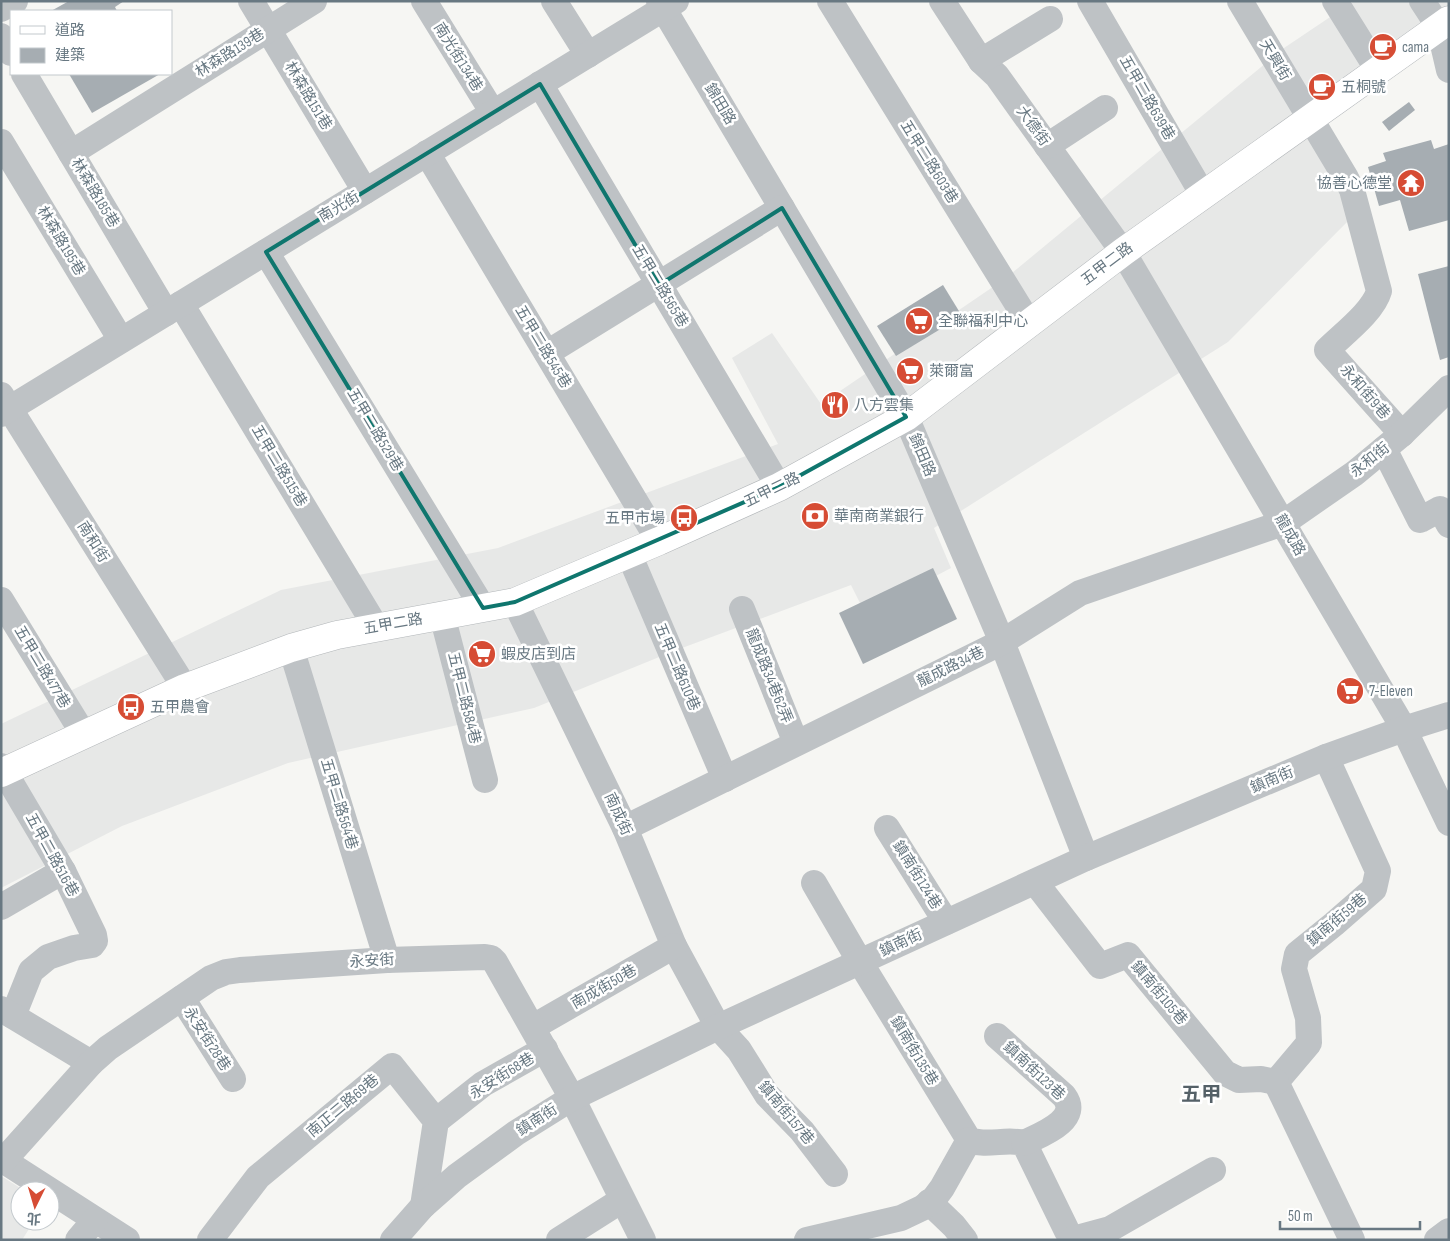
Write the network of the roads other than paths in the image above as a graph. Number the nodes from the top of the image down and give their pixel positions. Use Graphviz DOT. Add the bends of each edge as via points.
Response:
graph roads {
  1 [pos="15,1"];
  2 [pos="251,1"];
  3 [pos="314,1"];
  4 [pos="424,1"];
  5 [pos="554,1"];
  6 [pos="830,1"];
  7 [pos="942,1"];
  8 [pos="1090,1"];
  9 [pos="1240,1"];
  10 [pos="1336,1"];
  11 [pos="1422,1"];
  12 [pos="666,4"];
  13 [pos="1,10"];
  14 [pos="1050,19"];
  15 [pos="1444,23"];
  16 [pos="268,29"];
  17 [pos="1,36"];
  18 [pos="10,51"];
  19 [pos="588,55"];
  20 [pos="981,61"];
  21 [pos="1378,70"];
  22 [pos="1449,70"];
  23 [pos="25,75"];
  24 [pos="540,84"];
  25 [pos="1105,108"];
  26 [pos="493,113"];
  27 [pos="1311,118"];
  28 [pos="1,142"];
  29 [pos="1047,146"];
  30 [pos="71,153"];
  31 [pos="427,153"];
  32 [pos="365,191"];
  33 [pos="1203,195"];
  34 [pos="782,208"];
  35 [pos="266,252"];
  36 [pos="1123,252"];
  37 [pos="659,285"];
  38 [pos="173,309"];
  39 [pos="1029,323"];
  40 [pos="121,340"];
  41 [pos="1327,350"];
  42 [pos="547,354"];
  43 [pos="1449,388"];
  44 [pos="4,406"];
  45 [pos="906,417"];
  46 [pos="1393,442"];
  47 [pos="779,488"];
  48 [pos="1444,517"];
  49 [pos="1283,523"];
  50 [pos="660,541"];
  51 [pos="629,554"];
  52 [pos="1,600"];
  53 [pos="515,602"];
  54 [pos="483,608"];
  55 [pos="742,610"];
  56 [pos="442,615"];
  57 [pos="376,627"];
  58 [pos="1002,642"];
  59 [pos="291,648"];
  60 [pos="185,688"];
  61 [pos="1449,715"];
  62 [pos="1404,729"];
  63 [pos="84,735"];
  64 [pos="796,744"];
  65 [pos="1326,757"];
  66 [pos="2,770"];
  67 [pos="725,779"];
  68 [pos="485,780"];
  69 [pos="1449,822"];
  70 [pos="625,828"];
  71 [pos="888,828"];
  72 [pos="1086,858"];
  73 [pos="63,871"];
  74 [pos="1035,882"];
  75 [pos="814,883"];
  76 [pos="1,907"];
  77 [pos="946,922"];
  78 [pos="674,946"];
  79 [pos="387,960"];
  80 [pos="860,962"];
  81 [pos="182,998"];
  82 [pos="7,1012"];
  83 [pos="718,1027"];
  84 [pos="996,1036"];
  85 [pos="539,1038"];
  86 [pos="91,1063"];
  87 [pos="233,1079"];
  88 [pos="1276,1082"];
  89 [pos="572,1098"];
  90 [pos="436,1121"];
  91 [pos="969,1140"];
  92 [pos="1024,1143"];
  93 [pos="2,1159"];
  94 [pos="1213,1170"];
  95 [pos="835,1174"];
  96 [pos="622,1200"];
  97 [pos="929,1202"];
  98 [pos="423,1206"];
  99 [pos="95,1220"];
  100 [pos="1449,1231"];
  101 [pos="1067,1238"];
  102 [pos="78,1240"];
  103 [pos="127,1240"];
  104 [pos="210,1240"];
  105 [pos="393,1240"];
  106 [pos="559,1240"];
  107 [pos="643,1240"];
  108 [pos="806,1240"];
  109 [pos="965,1240"];
  110 [pos="1352,1240"];
  111 [pos="1437,1240"];
  1 -- 13 [label="street"];
  2 -- 16 [label="street, 林森路151巷"];
  3 -- 16 [label="street, 林森路139巷"];
  4 -- 26 [label="street, 南光街134巷"];
  5 -- 19 [label="street"];
  6 -- 39 [label="street, 五甲二路603巷"];
  7 -- 20 [label="street, 大德街"];
  8 -- 33 [label="street, 五甲二路639巷"];
  9 -- 27 [label="street, 天興街"];
  10 -- 21 [label="street"];
  11 -- 15 [label="street"];
  12 -- 19 [label="street, 南光街"];
  12 -- 34 [label="street, 錦田路"];
  14 -- 20 [label="street"];
  15 -- 21 [label="main road, 五甲二路"];
  15 -- 22 [label="street"];
  16 -- 30 [label="street, 林森路139巷"];
  16 -- 32 [label="street, 林森路151巷"];
  17 -- 18 [label="street"];
  19 -- 24 [label="street, 南光街"];
  20 -- 29 [label="street, 大德街" via="997,76"];
  21 -- 27 [label="main road, 五甲二路"];
  23 -- 30 [label="street, 林森路185巷"];
  24 -- 26 [label="street, 南光街"];
  24 -- 37 [label="street, 五甲二路565巷"];
  25 -- 29 [label="street"];
  26 -- 31 [label="street, 南光街"];
  27 -- 33 [label="main road, 五甲二路"];
  27 -- 41 [label="street, 天興街" via="1352,190 1379,291 1369,308"];
  28 -- 40 [label="street, 林森路195巷"];
  29 -- 36 [label="street, 大德街"];
  30 -- 38 [label="street, 林森路185巷"];
  31 -- 32 [label="street, 南光街"];
  31 -- 42 [label="street, 五甲二路545巷"];
  32 -- 35 [label="street, 南光街"];
  33 -- 36 [label="main road, 五甲二路"];
  34 -- 37 [label="street"];
  34 -- 45 [label="street, 錦田路"];
  35 -- 38 [label="street, 南光街"];
  35 -- 54 [label="street, 五甲二路529巷"];
  36 -- 39 [label="main road, 五甲二路"];
  36 -- 49 [label="street, 龍成路"];
  37 -- 42 [label="street"];
  37 -- 47 [label="street, 五甲二路565巷"];
  38 -- 40 [label="street, 南光街"];
  38 -- 57 [label="street, 五甲二路515巷"];
  39 -- 45 [label="main road, 五甲二路"];
  40 -- 44 [label="street, 南光街"];
  41 -- 46 [label="street, 永和街9巷"];
  42 -- 50 [label="street, 五甲二路545巷"];
  43 -- 46 [label="street, 永和街"];
  44 -- 60 [label="street, 南和街"];
  45 -- 47 [label="main road, 五甲二路"];
  45 -- 58 [label="street, 錦田路"];
  46 -- 48 [label="street, 永和街9巷" via="1420,520"];
  46 -- 49 [label="street, 永和街"];
  47 -- 50 [label="main road, 五甲二路"];
  49 -- 58 [label="street, 龍成路34巷" via="1080,593"];
  49 -- 62 [label="street, 龍成路"];
  50 -- 51 [label="main road, 五甲二路"];
  51 -- 53 [label="main road, 五甲二路"];
  51 -- 67 [label="street, 五甲二路610巷"];
  52 -- 63 [label="street, 五甲二路477巷"];
  53 -- 54 [label="main road, 五甲二路"];
  53 -- 70 [label="street, 南成街"];
  54 -- 56 [label="main road, 五甲二路"];
  55 -- 64 [label="street, 龍成路34巷62弄"];
  56 -- 57 [label="main road, 五甲二路"];
  56 -- 68 [label="street, 五甲二路584巷"];
  57 -- 59 [label="main road, 五甲二路" via="337,634"];
  58 -- 64 [label="street, 龍成路34巷"];
  58 -- 72 [label="street, 錦田路"];
  59 -- 60 [label="main road, 五甲二路"];
  59 -- 79 [label="street, 五甲二路564巷"];
  60 -- 63 [label="main road, 五甲二路"];
  61 -- 62 [label="street, 鎮南街"];
  62 -- 65 [label="street, 鎮南街"];
  62 -- 69 [label="street, 龍成路"];
  63 -- 66 [label="main road, 五甲二路"];
  64 -- 67 [label="street, 龍成路34巷"];
  65 -- 72 [label="street, 鎮南街"];
  65 -- 88 [label="street, 鎮南街59巷" via="1378,870 1374,889 1297,954 1294,969 1308,1018 1309,1043"];
  66 -- 73 [label="street, 五甲二路516巷"];
  67 -- 70 [label="street, 龍成路34巷"];
  70 -- 78 [label="street, 南成街"];
  71 -- 77 [label="street, 鎮南街124巷"];
  72 -- 74 [label="street, 鎮南街"];
  73 -- 76 [label="street"];
  73 -- 82 [label="street, 五甲二路516巷" via="95,941 92,945 48,958 31,971"];
  74 -- 77 [label="street, 鎮南街"];
  74 -- 88 [label="street, 鎮南街105巷" via="1100,966 1128,956 1225,1073 1239,1080"];
  75 -- 80 [label="street, 鎮南街135巷"];
  77 -- 80 [label="street, 鎮南街"];
  78 -- 83 [label="street, 南成街"];
  78 -- 85 [label="street, 南成街50巷"];
  79 -- 81 [label="street, 永安街" via="226,972"];
  79 -- 85 [label="street, 永安街" via="491,958"];
  80 -- 83 [label="street, 鎮南街"];
  80 -- 91 [label="street, 鎮南街135巷"];
  81 -- 86 [label="street, 永安街"];
  81 -- 87 [label="street, 永安街28巷"];
  82 -- 86 [label="street"];
  83 -- 89 [label="street, 鎮南街"];
  83 -- 95 [label="street, 鎮南街157巷" via="739,1050 767,1095 802,1131"];
  84 -- 92 [label="street, 鎮南街123巷" via="1068,1102 1069,1110 1063,1121"];
  85 -- 89 [label="street, 永安街"];
  85 -- 90 [label="street, 永安街68巷"];
  86 -- 93 [label="street, 永安街"];
  88 -- 110 [label="street"];
  89 -- 96 [label="street, 永安街"];
  89 -- 98 [label="street, 鎮南街" via="516,1133"];
  90 -- 98 [label="street"];
  90 -- 104 [label="street, 南正二路69巷" via="392,1066 258,1177"];
  91 -- 92 [label="street" via="979,1144"];
  91 -- 97 [label="street" via="942,1188"];
  92 -- 101 [label="street"];
  93 -- 99 [label="street"];
  94 -- 101 [label="street" via="1110,1229"];
  96 -- 106 [label="street"];
  96 -- 107 [label="street, 永安街"];
  97 -- 108 [label="street" via="901,1218"];
  97 -- 109 [label="street"];
  98 -- 105 [label="street, 鎮南街"];
  99 -- 102 [label="street"];
  99 -- 103 [label="street"];
  100 -- 111 [label="street"];
}
